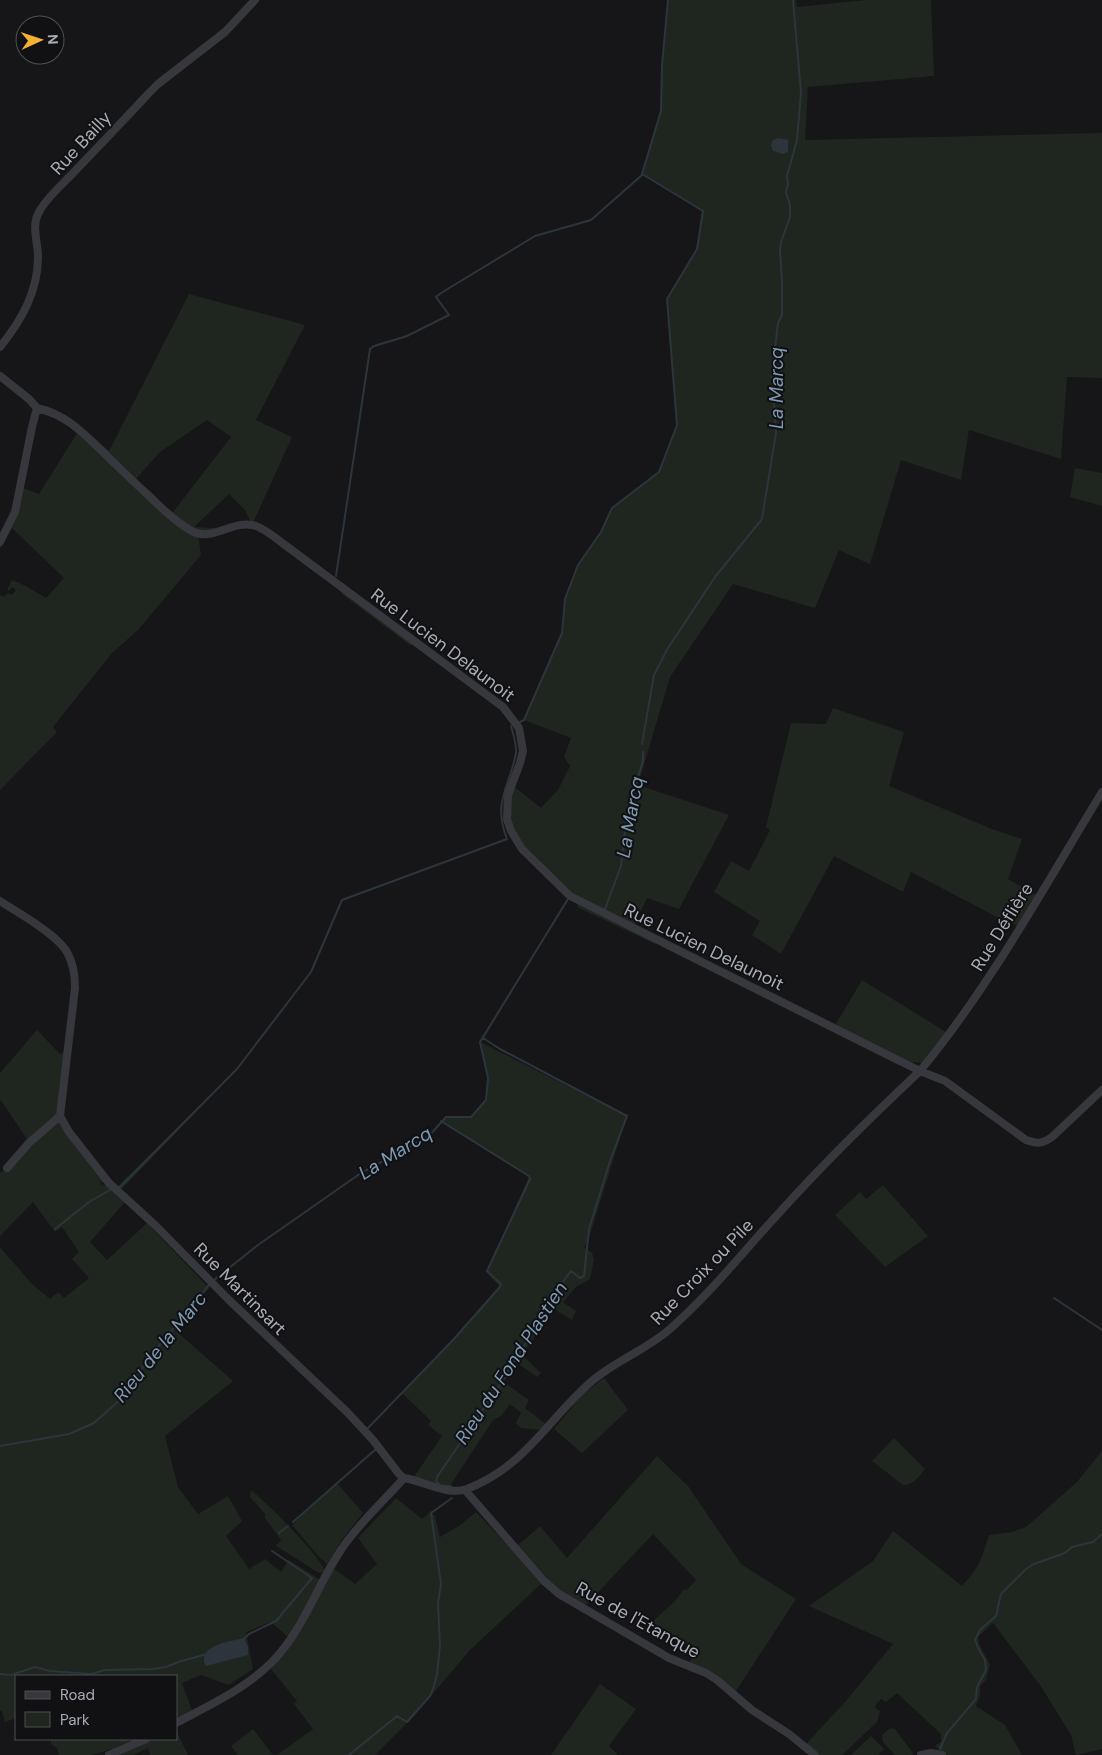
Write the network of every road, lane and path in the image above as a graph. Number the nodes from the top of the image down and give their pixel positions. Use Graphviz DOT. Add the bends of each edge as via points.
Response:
graph roads {
  1 [pos="255,0"];
  2 [pos="0,347"];
  3 [pos="0,376"];
  4 [pos="37,408"];
  5 [pos="0,542"];
  6 [pos="1102,792"];
  7 [pos="0,901"];
  8 [pos="920,1071"];
  9 [pos="1102,1090"];
  10 [pos="60,1116"];
  11 [pos="7,1168"];
  12 [pos="404,1478"];
  13 [pos="465,1490"];
  14 [pos="178,1721"];
  15 [pos="144,1740"];
  16 [pos="109,1755"];
  17 [pos="816,1755"];
  18 [pos="920,1755"];
  19 [pos="942,1755"];
  1 -- 2 [label="street, Rue Bailly" via="225,32 148,94 39,211 36,222 37,267 32,292 16,328"];
  3 -- 4 [label="street"];
  4 -- 5 [label="street" via="15,512"];
  4 -- 8 [label="street, Rue Lucien Delaunoit" via="66,419 190,531 212,534 252,525 264,531 503,707 519,728 523,751 507,802 506,819 510,831 522,849 570,896"];
  6 -- 8 [label="street, Rue Déflière" via="993,972"];
  7 -- 10 [label="street" via="52,936 67,951 74,970 75,988"];
  8 -- 9 [label="street, Rue Lucien Delaunoit" via="945,1081 1026,1140 1035,1143 1044,1143 1052,1137"];
  8 -- 13 [label="street, Rue Croix ou Pile" via="800,1190 681,1319 592,1382 508,1467"];
  10 -- 11 [label="street" via="29,1142"];
  10 -- 12 [label="street, Rue Martinsart" via="109,1183 347,1412"];
  12 -- 13 [label="street" via="441,1489"];
  12 -- 14 [label="street" via="348,1539 298,1628 273,1661 236,1690"];
  13 -- 17 [label="street, Rue de l'Etanque" via="559,1594 669,1658 706,1673"];
  15 -- 16 [label="street"];
  18 -- 19 [label="street"];
}
